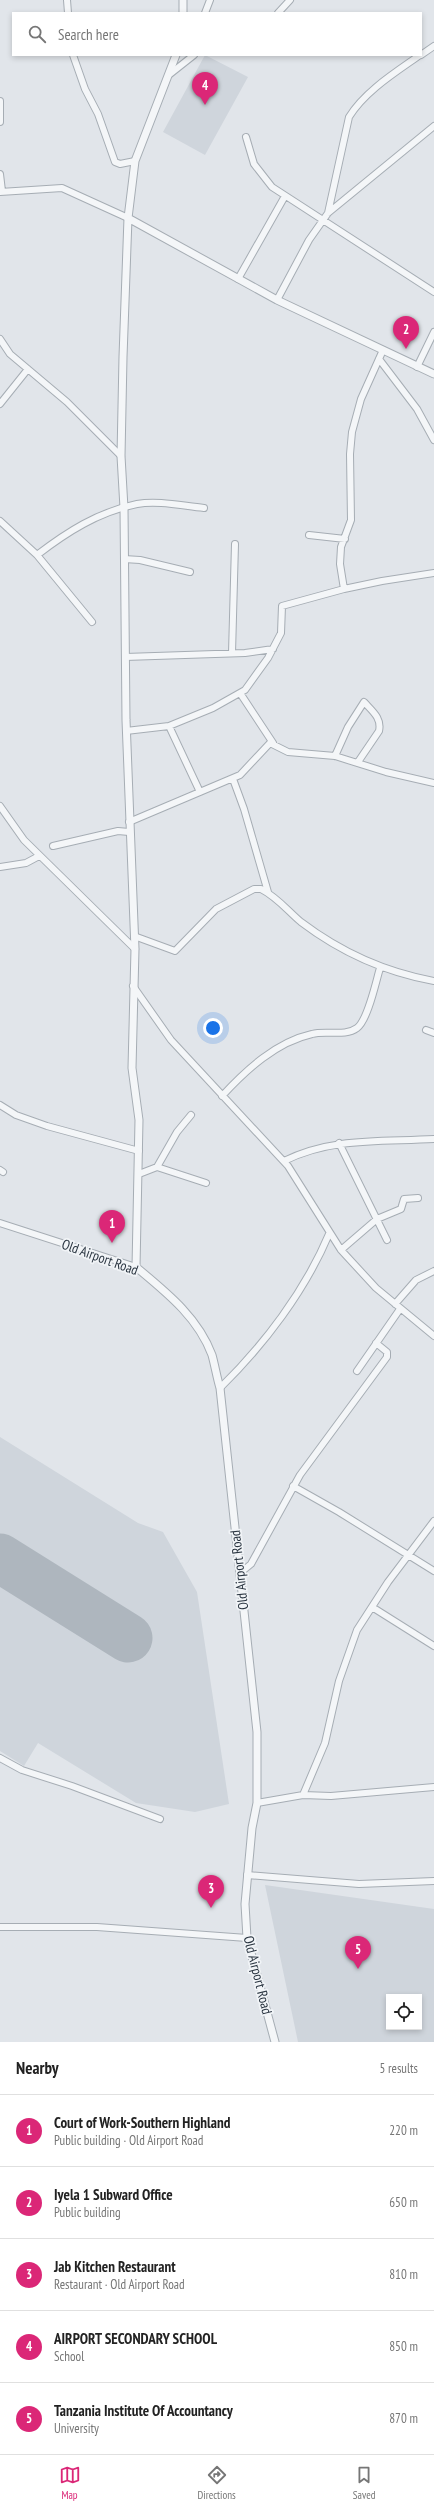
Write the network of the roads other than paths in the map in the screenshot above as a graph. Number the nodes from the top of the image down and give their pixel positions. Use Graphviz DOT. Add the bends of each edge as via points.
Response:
graph roads {
  1 [pos="67,0"];
  2 [pos="184,0"];
  3 [pos="210,0"];
  4 [pos="290,0"];
  5 [pos="68,12"];
  6 [pos="183,12"];
  7 [pos="205,12"];
  8 [pos="279,12"];
  9 [pos="434,46"];
  10 [pos="422,54"];
  11 [pos="73,56"];
  12 [pos="176,56"];
  13 [pos="193,56"];
  14 [pos="420,56"];
  15 [pos="170,74"];
  16 [pos="0,101"];
  17 [pos="0,122"];
  18 [pos="434,126"];
  19 [pos="246,137"];
  20 [pos="134,161"];
  21 [pos="0,174"];
  22 [pos="1,191"];
  23 [pos="285,196"];
  24 [pos="328,213"];
  25 [pos="128,218"];
  26 [pos="322,220"];
  27 [pos="238,279"];
  28 [pos="434,292"];
  29 [pos="277,300"];
  30 [pos="434,332"];
  31 [pos="0,339"];
  32 [pos="383,350"];
  33 [pos="379,359"];
  34 [pos="417,367"];
  35 [pos="28,369"];
  36 [pos="434,374"];
  37 [pos="0,404"];
  38 [pos="434,440"];
  39 [pos="121,456"];
  40 [pos="124,508"];
  41 [pos="204,508"];
  42 [pos="0,521"];
  43 [pos="309,535"];
  44 [pos="345,539"];
  45 [pos="234,544"];
  46 [pos="36,555"];
  47 [pos="124,559"];
  48 [pos="190,572"];
  49 [pos="434,573"];
  50 [pos="344,590"];
  51 [pos="92,622"];
  52 [pos="273,649"];
  53 [pos="232,653"];
  54 [pos="125,657"];
  55 [pos="240,693"];
  56 [pos="169,726"];
  57 [pos="126,731"];
  58 [pos="273,743"];
  59 [pos="335,756"];
  60 [pos="358,762"];
  61 [pos="233,779"];
  62 [pos="434,783"];
  63 [pos="200,792"];
  64 [pos="0,806"];
  65 [pos="129,822"];
  66 [pos="130,832"];
  67 [pos="53,846"];
  68 [pos="39,856"];
  69 [pos="0,867"];
  70 [pos="268,892"];
  71 [pos="134,936"];
  72 [pos="135,949"];
  73 [pos="380,968"];
  74 [pos="434,981"];
  75 [pos="133,986"];
  76 [pos="426,1030"];
  77 [pos="434,1033"];
  78 [pos="222,1096"];
  79 [pos="0,1105"];
  80 [pos="191,1115"];
  81 [pos="434,1139"];
  82 [pos="339,1143"];
  83 [pos="139,1151"];
  84 [pos="284,1161"];
  85 [pos="157,1167"];
  86 [pos="139,1174"];
  87 [pos="206,1183"];
  88 [pos="418,1198"];
  89 [pos="377,1219"];
  90 [pos="0,1223"];
  91 [pos="330,1234"];
  92 [pos="388,1240"];
  93 [pos="340,1250"];
  94 [pos="136,1267"];
  95 [pos="434,1271"];
  96 [pos="395,1304"];
  97 [pos="400,1309"];
  98 [pos="434,1336"];
  99 [pos="376,1343"];
  100 [pos="357,1371"];
  101 [pos="220,1388"];
  102 [pos="293,1486"];
  103 [pos="434,1521"];
  104 [pos="409,1554"];
  105 [pos="434,1571"];
  106 [pos="240,1573"];
  107 [pos="372,1607"];
  108 [pos="434,1646"];
  109 [pos="0,1758"];
  110 [pos="434,1787"];
  111 [pos="303,1796"];
  112 [pos="257,1803"];
  113 [pos="160,1819"];
  114 [pos="247,1875"];
  115 [pos="434,1881"];
  116 [pos="0,1927"];
  117 [pos="247,1938"];
  118 [pos="275,2042"];
  1 -- 5 [label="street"];
  2 -- 6 [label="street"];
  3 -- 7 [label="street"];
  4 -- 8 [label="street"];
  9 -- 10 [label="street"];
  11 -- 20 [label="street" via="85,89 98,114 114,162 120,164"];
  12 -- 15 [label="street"];
  13 -- 15 [label="street"];
  14 -- 24 [label="street" via="386,80 354,108 348,117"];
  15 -- 20 [label="street" via="138,146"];
  16 -- 17 [label="street"];
  18 -- 24 [label="street"];
  19 -- 23 [label="street" via="250,155 262,176"];
  20 -- 25 [label="street"];
  21 -- 22 [label="street"];
  22 -- 25 [label="street" via="62,188"];
  23 -- 26 [label="street"];
  23 -- 27 [label="street"];
  24 -- 26 [label="street"];
  25 -- 27 [label="street"];
  25 -- 39 [label="street"];
  26 -- 28 [label="street"];
  26 -- 29 [label="street"];
  27 -- 29 [label="street"];
  29 -- 32 [label="street"];
  30 -- 34 [label="street"];
  31 -- 35 [label="street" via="10,354"];
  32 -- 33 [label="street"];
  32 -- 34 [label="street"];
  33 -- 38 [label="street" via="417,409"];
  33 -- 44 [label="street" via="355,416 350,454 351,520"];
  34 -- 36 [label="street"];
  35 -- 37 [label="street"];
  35 -- 39 [label="street" via="67,402"];
  39 -- 40 [label="street"];
  40 -- 41 [label="street" via="149,504"];
  40 -- 46 [label="street" via="97,516 60,537"];
  40 -- 47 [label="street"];
  42 -- 46 [label="street"];
  43 -- 44 [label="street"];
  44 -- 50 [label="street" via="341,547"];
  45 -- 53 [label="street"];
  46 -- 51 [label="street"];
  47 -- 48 [label="street" via="140,560"];
  47 -- 54 [label="street"];
  49 -- 50 [label="street"];
  50 -- 52 [label="street" via="282,606 282,633"];
  52 -- 53 [label="street"];
  52 -- 55 [label="street" via="253,682"];
  53 -- 54 [label="street"];
  54 -- 57 [label="street"];
  55 -- 56 [label="street" via="213,708"];
  55 -- 58 [label="street"];
  56 -- 57 [label="street"];
  56 -- 63 [label="street"];
  57 -- 65 [label="street"];
  58 -- 59 [label="street" via="288,752"];
  58 -- 61 [label="street"];
  59 -- 60 [label="street"];
  59 -- 60 [label="street" via="348,727 364,702 381,725"];
  60 -- 62 [label="street" via="393,774"];
  61 -- 63 [label="street"];
  61 -- 70 [label="street"];
  63 -- 65 [label="street"];
  64 -- 68 [label="street"];
  65 -- 66 [label="street"];
  66 -- 67 [label="street" via="118,831"];
  66 -- 71 [label="street"];
  68 -- 69 [label="street" via="26,862"];
  68 -- 72 [label="street"];
  70 -- 71 [label="street" via="254,889 221,906 175,951"];
  70 -- 73 [label="street" via="323,936 359,959"];
  71 -- 72 [label="street"];
  72 -- 75 [label="street"];
  73 -- 74 [label="street"];
  73 -- 78 [label="street" via="364,1019 357,1028 344,1032 314,1033 299,1038 253,1065"];
  75 -- 78 [label="street" via="171,1040"];
  75 -- 83 [label="street" via="132,1068 139,1120"];
  76 -- 77 [label="street"];
  78 -- 84 [label="street"];
  79 -- 83 [label="street" via="16,1115 41,1124"];
  80 -- 85 [label="street" via="177,1132"];
  81 -- 82 [label="street"];
  82 -- 84 [label="street" via="311,1149"];
  82 -- 89 [label="street"];
  83 -- 86 [label="street"];
  84 -- 91 [label="street" via="310,1198"];
  85 -- 86 [label="street"];
  85 -- 87 [label="street"];
  86 -- 94 [label="street"];
  88 -- 89 [label="street" via="404,1199 401,1209"];
  89 -- 92 [label="street"];
  89 -- 93 [label="street"];
  90 -- 94 [label="street, Old Airport Road"];
  91 -- 93 [label="street"];
  91 -- 101 [label="street" via="299,1288 259,1346"];
  93 -- 96 [label="street"];
  94 -- 101 [label="street, Old Airport Road" via="173,1298 188,1315 211,1355"];
  95 -- 96 [label="street" via="416,1280"];
  96 -- 97 [label="street"];
  97 -- 98 [label="street"];
  97 -- 99 [label="street"];
  99 -- 100 [label="street"];
  99 -- 102 [label="street" via="388,1352 388,1357"];
  101 -- 106 [label="street, Old Airport Road"];
  102 -- 104 [label="street"];
  102 -- 106 [label="street" via="251,1564"];
  103 -- 104 [label="street"];
  104 -- 105 [label="street"];
  104 -- 107 [label="street"];
  106 -- 112 [label="street, Old Airport Road" via="257,1732"];
  107 -- 108 [label="street"];
  107 -- 111 [label="street" via="357,1630 344,1665 325,1743"];
  109 -- 113 [label="street" via="22,1770"];
  110 -- 111 [label="street"];
  111 -- 112 [label="street"];
  112 -- 114 [label="street, Old Airport Road"];
  114 -- 115 [label="street" via="359,1884"];
  114 -- 117 [label="street, Old Airport Road"];
  116 -- 117 [label="street" via="97,1927"];
  117 -- 118 [label="street, Old Airport Road"];
}
